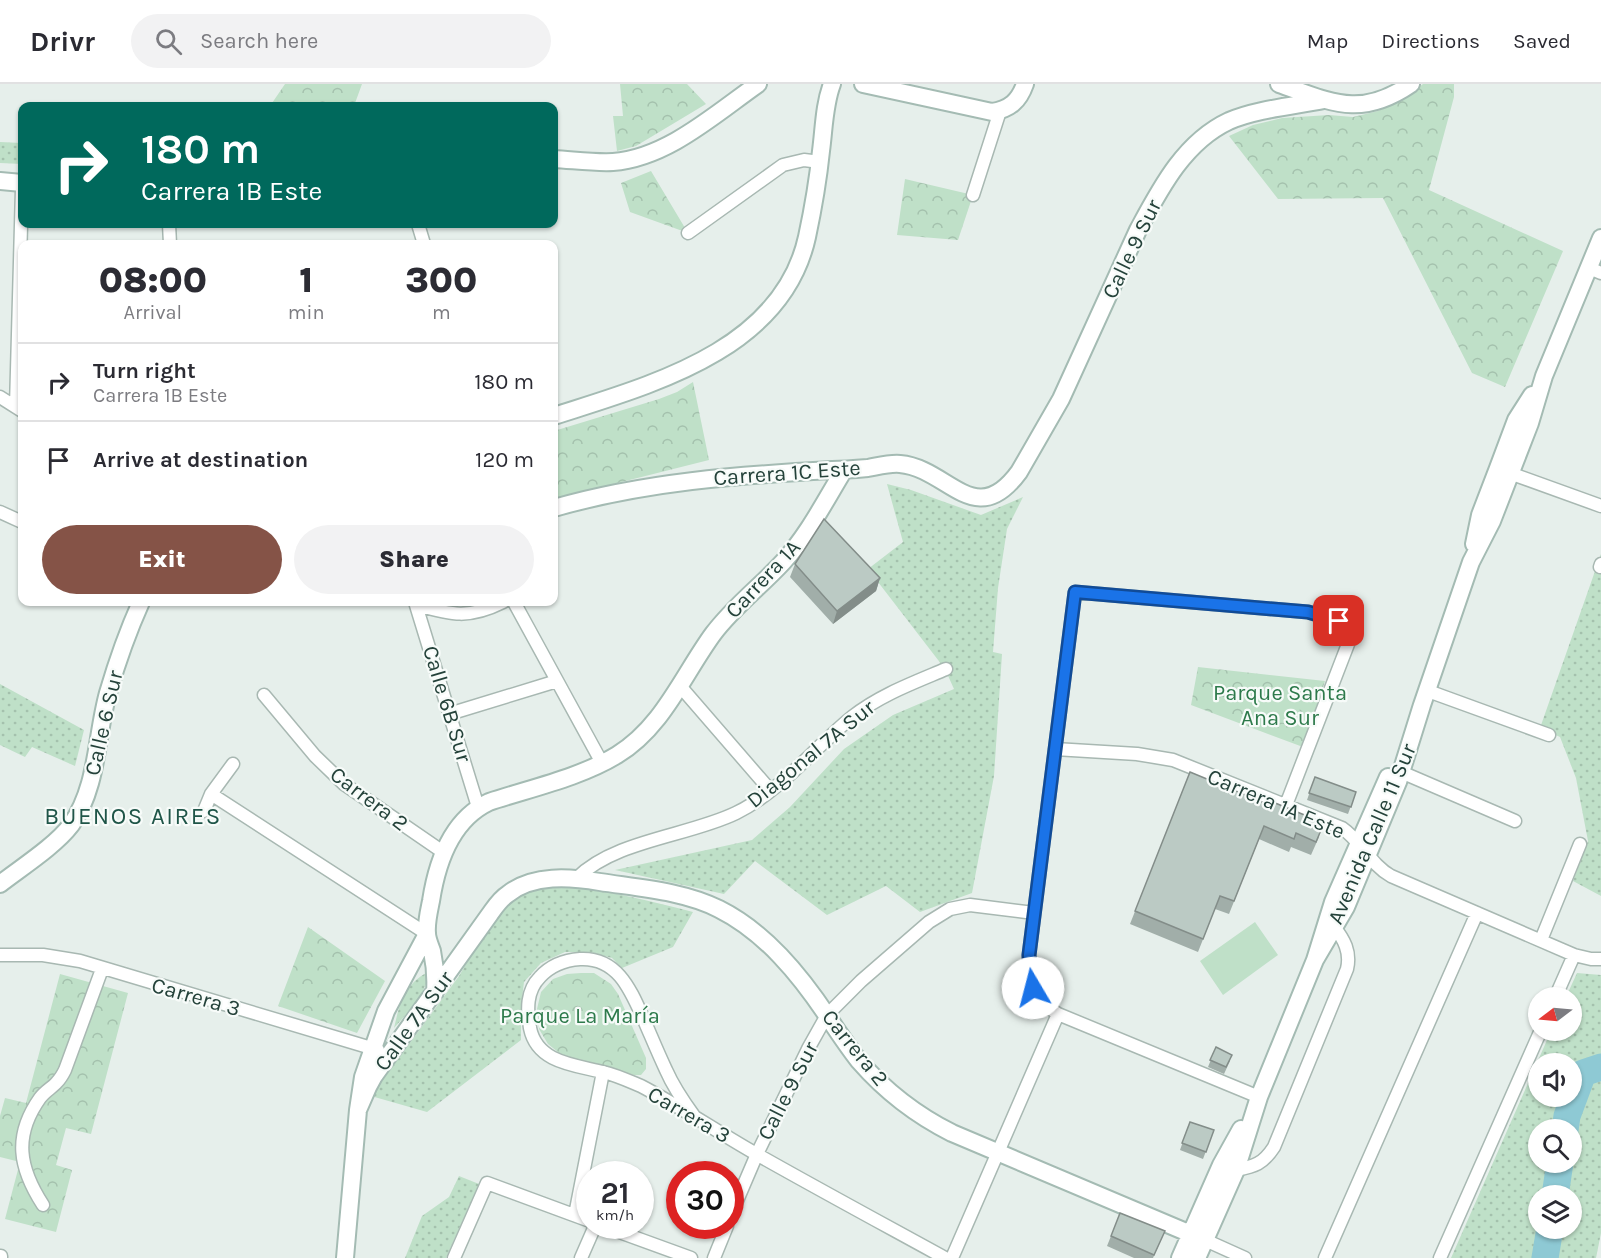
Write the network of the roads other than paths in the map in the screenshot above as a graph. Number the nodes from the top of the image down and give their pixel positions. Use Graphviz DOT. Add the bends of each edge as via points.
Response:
graph roads {
  1 [pos="758,84"];
  2 [pos="832,84"];
  3 [pos="863,84"];
  4 [pos="1025,84"];
  5 [pos="1281,84"];
  6 [pos="1411,84"];
  7 [pos="1324,100"];
  8 [pos="1000,111"];
  9 [pos="558,159"];
  10 [pos="820,162"];
  11 [pos="0,181"];
  12 [pos="18,183"];
  13 [pos="973,195"];
  14 [pos="688,233"];
  15 [pos="1601,238"];
  16 [pos="1595,271"];
  17 [pos="0,397"];
  18 [pos="18,408"];
  19 [pos="558,415"];
  20 [pos="844,470"];
  21 [pos="1504,471"];
  22 [pos="1011,482"];
  23 [pos="1601,506"];
  24 [pos="558,507"];
  25 [pos="0,512"];
  26 [pos="18,520"];
  27 [pos="139,606"];
  28 [pos="417,606"];
  29 [pos="422,606"];
  30 [pos="494,606"];
  31 [pos="516,606"];
  32 [pos="945,669"];
  33 [pos="557,681"];
  34 [pos="680,686"];
  35 [pos="264,695"];
  36 [pos="1425,698"];
  37 [pos="449,714"];
  38 [pos="1549,735"];
  39 [pos="1055,749"];
  40 [pos="602,763"];
  41 [pos="233,764"];
  42 [pos="1401,772"];
  43 [pos="770,790"];
  44 [pos="211,794"];
  45 [pos="1286,805"];
  46 [pos="478,807"];
  47 [pos="204,811"];
  48 [pos="1515,821"];
  49 [pos="1580,844"];
  50 [pos="1364,848"];
  51 [pos="443,852"];
  52 [pos="577,878"];
  53 [pos="0,884"];
  54 [pos="1034,913"];
  55 [pos="1478,913"];
  56 [pos="1334,927"];
  57 [pos="427,934"];
  58 [pos="476,934"];
  59 [pos="1540,940"];
  60 [pos="0,955"];
  61 [pos="1574,955"];
  62 [pos="1601,959"];
  63 [pos="1315,960"];
  64 [pos="435,962"];
  65 [pos="102,969"];
  66 [pos="404,977"];
  67 [pos="1560,987"];
  68 [pos="435,992"];
  69 [pos="1058,1014"];
  70 [pos="827,1015"];
  71 [pos="1536,1041"];
  72 [pos="372,1048"];
  73 [pos="390,1054"];
  74 [pos="603,1072"];
  75 [pos="1259,1097"];
  76 [pos="358,1110"];
  77 [pos="694,1116"];
  78 [pos="998,1152"];
  79 [pos="757,1154"];
  80 [pos="1236,1170"];
  81 [pos="744,1184"];
  82 [pos="43,1205"];
  83 [pos="575,1215"];
  84 [pos="1198,1237"];
  85 [pos="589,1239"];
  86 [pos="639,1239"];
  87 [pos="722,1239"];
  88 [pos="345,1258"];
  89 [pos="454,1258"];
  90 [pos="581,1258"];
  91 [pos="691,1258"];
  92 [pos="714,1258"];
  93 [pos="945,1258"];
  94 [pos="952,1258"];
  95 [pos="1180,1258"];
  96 [pos="1197,1258"];
  97 [pos="1245,1258"];
  98 [pos="1325,1258"];
  99 [pos="1440,1258"];
  1 -- 9 [label="street" via="680,139 649,154 615,162"];
  2 -- 10 [label="street"];
  3 -- 8 [label="street" via="983,111"];
  4 -- 8 [label="street" via="1015,104"];
  5 -- 7 [label="street"];
  6 -- 7 [label="street" via="1367,104 1353,106"];
  7 -- 22 [label="street, Calle 9 Sur" via="1230,121 1213,129 1187,153 1138,230 1061,399"];
  8 -- 13 [label="street"];
  10 -- 14 [label="street" via="804,160 783,165"];
  10 -- 19 [label="street" via="802,256 785,290 760,320 744,334 675,374"];
  11 -- 12 [label="street"];
  15 -- 16 [label="street, Avenida Calle 11 Sur"];
  16 -- 21 [label="street, Avenida Calle 11 Sur" via="1544,376 1530,423"];
  17 -- 18 [label="street"];
  20 -- 22 [label="street, Carrera 1C Este" via="911,466 982,498 996,495"];
  20 -- 24 [label="street, Carrera 1C Este" via="680,482"];
  20 -- 34 [label="street, Carrera 1A" via="795,548 726,618"];
  21 -- 23 [label="street"];
  21 -- 36 [label="street, Avenida Calle 11 Sur" via="1492,521 1471,562"];
  25 -- 26 [label="street"];
  27 -- 53 [label="street, Calle 6 Sur" via="108,692 90,785 78,814 59,837"];
  28 -- 37 [label="street, Calle 6B Sur"];
  29 -- 30 [label="street" via="465,614"];
  31 -- 33 [label="street"];
  32 -- 43 [label="street, Diagonal 7A Sur" via="867,707"];
  33 -- 37 [label="street"];
  33 -- 40 [label="street"];
  34 -- 40 [label="street, Carrera 1A" via="646,731"];
  34 -- 43 [label="street"];
  35 -- 51 [label="street, Carrera 2" via="344,784"];
  36 -- 38 [label="street"];
  36 -- 42 [label="street, Avenida Calle 11 Sur"];
  36 -- 50 [label="street, Avenida Calle 11 Sur" via="1392,768"];
  37 -- 46 [label="street, Calle 6B Sur"];
  39 -- 45 [label="street, Carrera 1A Este" via="1173,760"];
  39 -- 45 [label="street" via="1075,592 1308,612 1355,626"];
  39 -- 54 [label="street"];
  40 -- 46 [label="street, Carrera 1A"];
  41 -- 44 [label="street"];
  42 -- 48 [label="street"];
  42 -- 50 [label="street, Avenida Calle 11 Sur"];
  43 -- 52 [label="street, Diagonal 7A Sur" via="723,819 613,855 593,864"];
  44 -- 47 [label="street"];
  44 -- 57 [label="street"];
  45 -- 50 [label="street, Carrera 1A Este" via="1338,826"];
  46 -- 51 [label="street" via="460,824"];
  49 -- 59 [label="street"];
  50 -- 55 [label="street, Carrera 1A Este" via="1387,874"];
  50 -- 56 [label="street, Avenida Calle 11 Sur" via="1346,907"];
  50 -- 63 [label="street, Avenida Calle 11 Sur" via="1333,902"];
  51 -- 57 [label="street" via="433,886"];
  52 -- 58 [label="street, Calle 7A Sur" via="539,881 510,892"];
  52 -- 70 [label="street, Carrera 2" via="689,897 720,910 747,926 776,952"];
  54 -- 69 [label="street" via="1029,955 1033,988 1045,1006"];
  54 -- 70 [label="street, Calle 9 Sur" via="970,905 950,909 886,959"];
  55 -- 59 [label="street, Carrera 1A Este"];
  55 -- 98 [label="street"];
  56 -- 63 [label="street, Avenida Calle 11 Sur"];
  56 -- 80 [label="street" via="1344,938 1349,955 1347,969 1274,1147 1258,1164"];
  57 -- 64 [label="street"];
  57 -- 66 [label="street"];
  58 -- 64 [label="street, Calle 7A Sur"];
  58 -- 68 [label="street, Calle 7A Sur"];
  59 -- 61 [label="street, Carrera 1A Este"];
  60 -- 65 [label="street, Carrera 3" via="43,955"];
  61 -- 62 [label="street, Carrera 1A Este"];
  61 -- 67 [label="street"];
  63 -- 75 [label="street, Avenida Calle 11 Sur"];
  64 -- 66 [label="street, Calle 7A Sur"];
  64 -- 68 [label="street"];
  65 -- 72 [label="street, Carrera 3"];
  65 -- 82 [label="street" via="65,1070 41,1096 23,1133 23,1163"];
  66 -- 72 [label="street, Calle 7A Sur"];
  68 -- 73 [label="street, Calle 7A Sur"];
  69 -- 75 [label="street"];
  69 -- 78 [label="street"];
  70 -- 78 [label="street, Carrera 2" via="858,1060 907,1107 952,1133"];
  70 -- 79 [label="street, Calle 9 Sur"];
  71 -- 99 [label="street"];
  72 -- 73 [label="street, Carrera 3"];
  72 -- 76 [label="street, Calle 7A Sur"];
  73 -- 76 [label="street, Calle 7A Sur"];
  74 -- 77 [label="street, Carrera 3" via="640,1086"];
  74 -- 77 [label="street, Carrera 3" via="552,1058 539,1047 531,1032 529,996 537,979 568,960 590,959 608,966 631,989 665,1069"];
  74 -- 83 [label="street"];
  75 -- 80 [label="street, Avenida Calle 11 Sur"];
  75 -- 84 [label="street, Avenida Calle 11 Sur" via="1221,1165"];
  76 -- 88 [label="street, Calle 7A Sur"];
  77 -- 79 [label="street, Carrera 3"];
  78 -- 84 [label="street, Carrera 2"];
  78 -- 94 [label="street"];
  79 -- 81 [label="street, Calle 9 Sur"];
  79 -- 93 [label="street, Carrera 3"];
  80 -- 84 [label="street, Avenida Calle 11 Sur"];
  83 -- 89 [label="street" via="487,1183"];
  84 -- 95 [label="street, Avenida Calle 11 Sur"];
  84 -- 96 [label="street, Avenida Calle 11 Sur"];
  84 -- 97 [label="street, Carrera 2"];
  85 -- 90 [label="street"];
  86 -- 91 [label="street"];
  87 -- 92 [label="street"];
}
